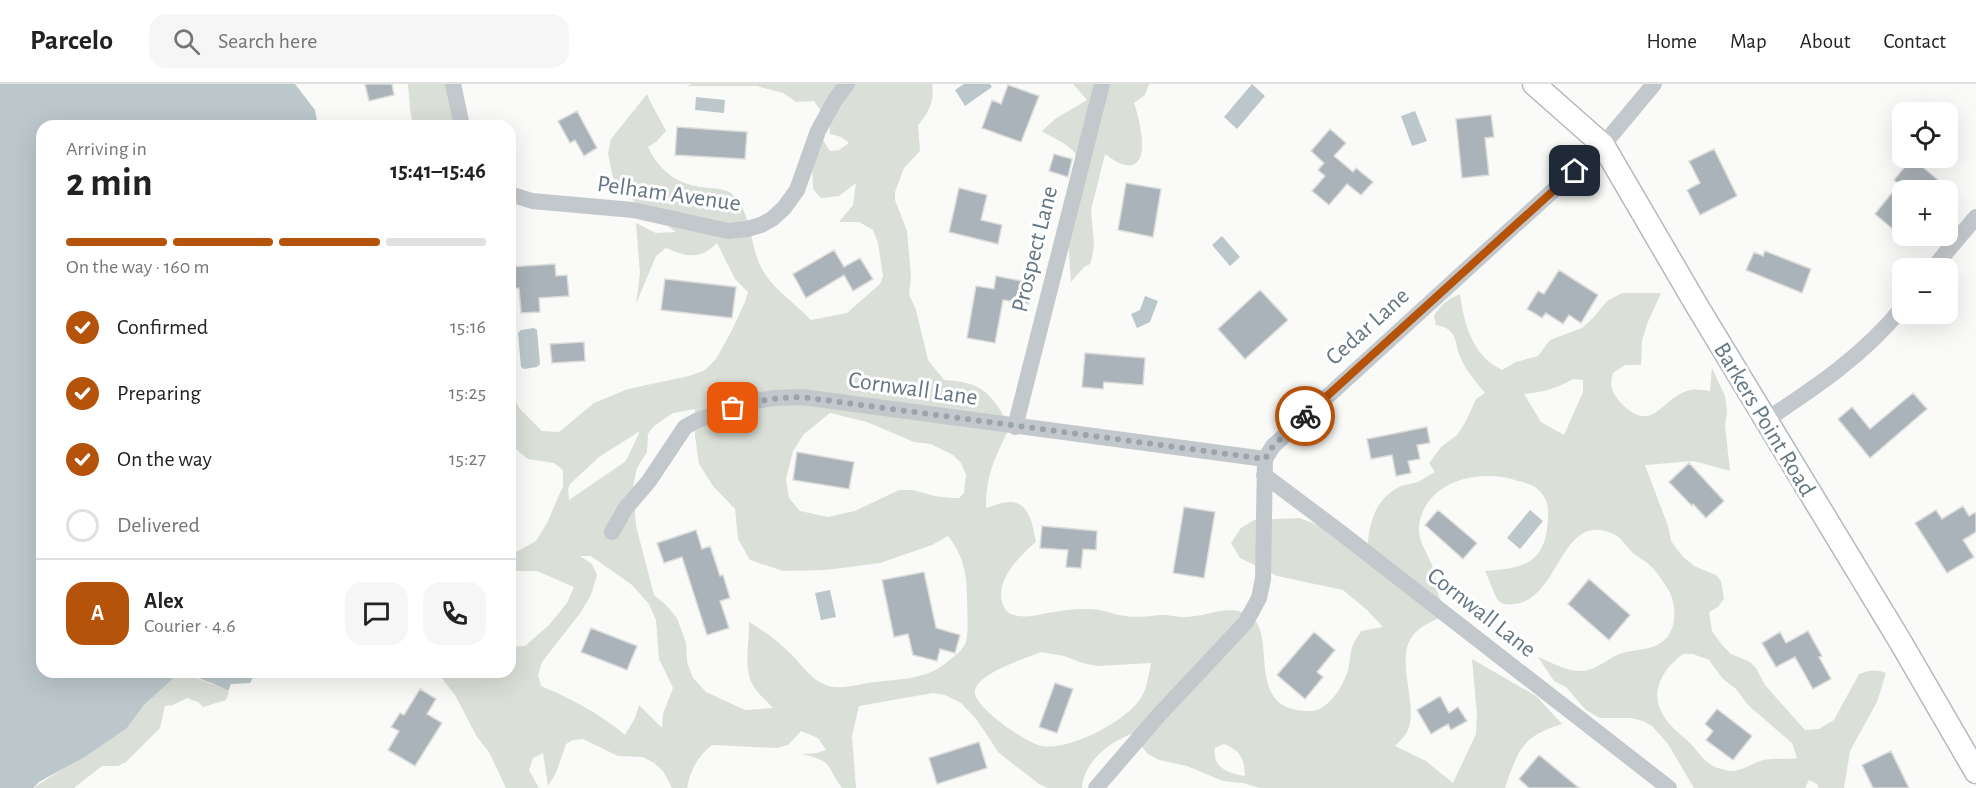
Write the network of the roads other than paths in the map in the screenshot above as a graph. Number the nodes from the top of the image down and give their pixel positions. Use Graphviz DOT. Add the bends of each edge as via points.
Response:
graph roads {
  1 [pos="453,84"];
  2 [pos="847,84"];
  3 [pos="1102,84"];
  4 [pos="1534,84"];
  5 [pos="1654,84"];
  6 [pos="461,120"];
  7 [pos="1603,145"];
  8 [pos="516,196"];
  9 [pos="537,201"];
  10 [pos="516,203"];
  11 [pos="1976,217"];
  12 [pos="1941,258"];
  13 [pos="1892,319"];
  14 [pos="1766,420"];
  15 [pos="1015,427"];
  16 [pos="1264,467"];
  17 [pos="612,532"];
  18 [pos="1976,772"];
  19 [pos="1096,788"];
  20 [pos="1669,788"];
  1 -- 6 [label="street"];
  2 -- 9 [label="street, Pelham Avenue" via="818,130 797,190 784,208 761,225 728,231 633,210"];
  3 -- 15 [label="street, Prospect Lane"];
  4 -- 7 [label="street, Barkers Point Road"];
  5 -- 7 [label="street, Cedar Lane"];
  7 -- 14 [label="street, Barkers Point Road"];
  7 -- 16 [label="street, Cedar Lane" via="1273,446"];
  8 -- 9 [label="street, Pelham Avenue"];
  9 -- 10 [label="street"];
  11 -- 12 [label="street"];
  13 -- 14 [label="street" via="1866,348 1825,381"];
  14 -- 18 [label="street, Barkers Point Road"];
  15 -- 16 [label="street, Cornwall Lane"];
  15 -- 17 [label="street, Cornwall Lane" via="802,397 750,402 686,427"];
  16 -- 19 [label="street" via="1263,579 1259,598 1246,622"];
  16 -- 20 [label="street, Cornwall Lane" via="1336,528"];
}
